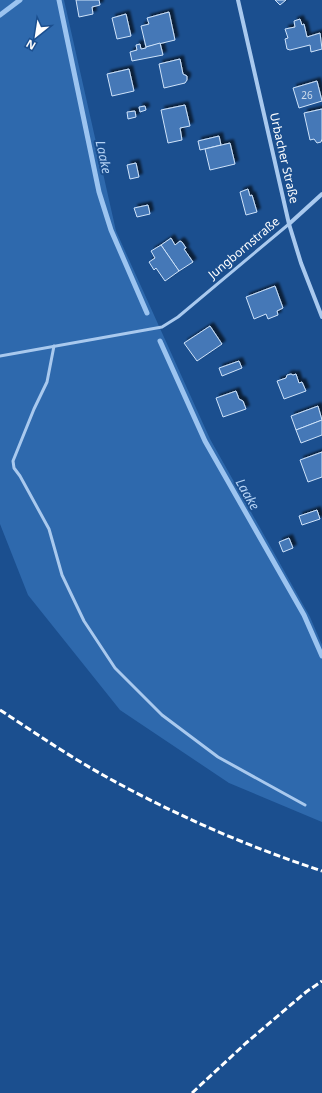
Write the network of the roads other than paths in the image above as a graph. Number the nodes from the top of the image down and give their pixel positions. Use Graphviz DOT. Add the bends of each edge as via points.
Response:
graph roads {
  1 [pos="238,0"];
  2 [pos="322,194"];
  3 [pos="289,224"];
  4 [pos="322,317"];
  5 [pos="54,346"];
  6 [pos="0,356"];
  7 [pos="305,805"];
  1 -- 3 [label="street, Urbacher Straße"];
  2 -- 3 [label="street, Jungbornstraße"];
  3 -- 4 [label="street, Urbacher Straße" via="300,263"];
  3 -- 5 [label="lane, Jungbornstraße" via="162,327"];
  5 -- 6 [label="lane, Jungbornstraße"];
  5 -- 7 [label="lane" via="46,382 13,461 14,468 49,529 62,575 84,621 115,668 162,715 218,757"];
}
